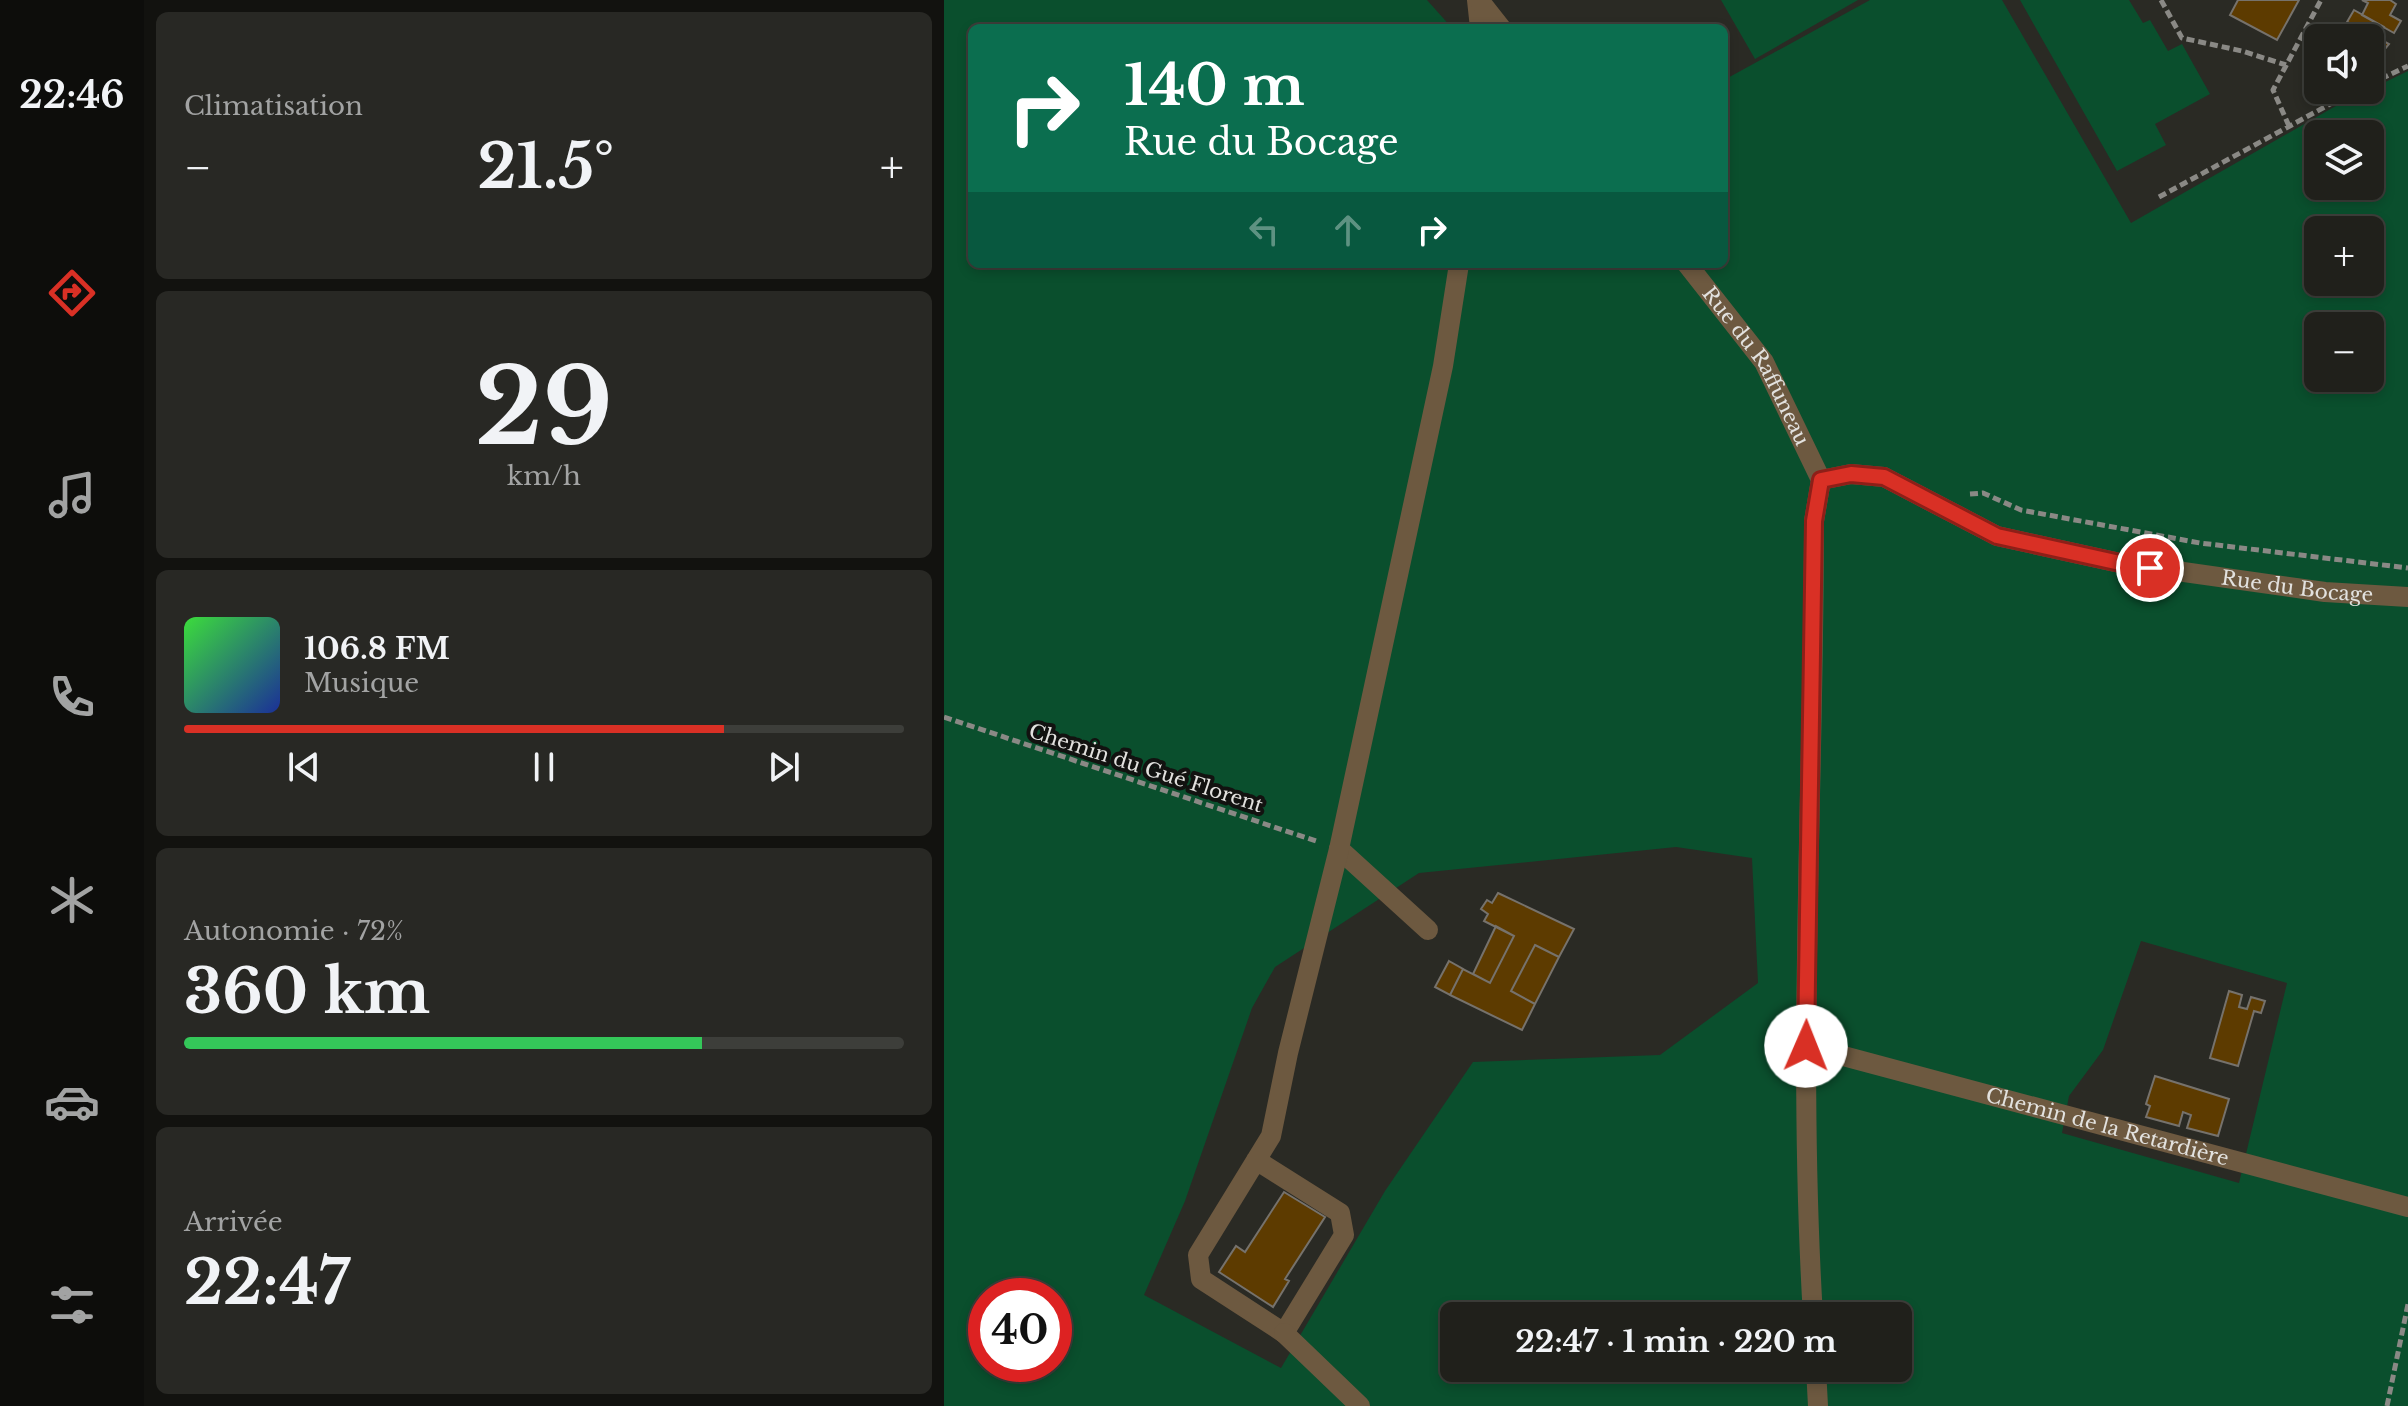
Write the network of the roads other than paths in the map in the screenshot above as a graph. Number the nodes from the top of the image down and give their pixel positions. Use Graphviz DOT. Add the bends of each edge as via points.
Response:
graph roads {
  1 [pos="1478,0"];
  2 [pos="1480,24"];
  3 [pos="1498,24"];
  4 [pos="1458,268"];
  5 [pos="1690,268"];
  6 [pos="1821,480"];
  7 [pos="2408,597"];
  8 [pos="1339,849"];
  9 [pos="1428,930"];
  10 [pos="1806,1046"];
  11 [pos="1256,1160"];
  12 [pos="2408,1207"];
  13 [pos="1812,1302"];
  14 [pos="1284,1333"];
  15 [pos="1817,1382"];
  16 [pos="1360,1406"];
  17 [pos="1818,1406"];
  1 -- 2 [label="street"];
  1 -- 3 [label="street"];
  4 -- 8 [label="street" via="1443,366"];
  5 -- 6 [label="street, Rue du Raffuneau" via="1764,362"];
  6 -- 7 [label="street, Rue du Bocage" via="1851,474 1884,477 1997,536 2120,563 2325,592"];
  6 -- 10 [label="street" via="1814,521"];
  8 -- 9 [label="street"];
  8 -- 11 [label="street" via="1271,1136"];
  10 -- 12 [label="street, Chemin de la Retardière"];
  10 -- 13 [label="street"];
  11 -- 14 [label="street" via="1198,1255 1201,1279"];
  11 -- 14 [label="street" via="1340,1213 1344,1235"];
  14 -- 16 [label="street"];
  15 -- 17 [label="street"];
}
